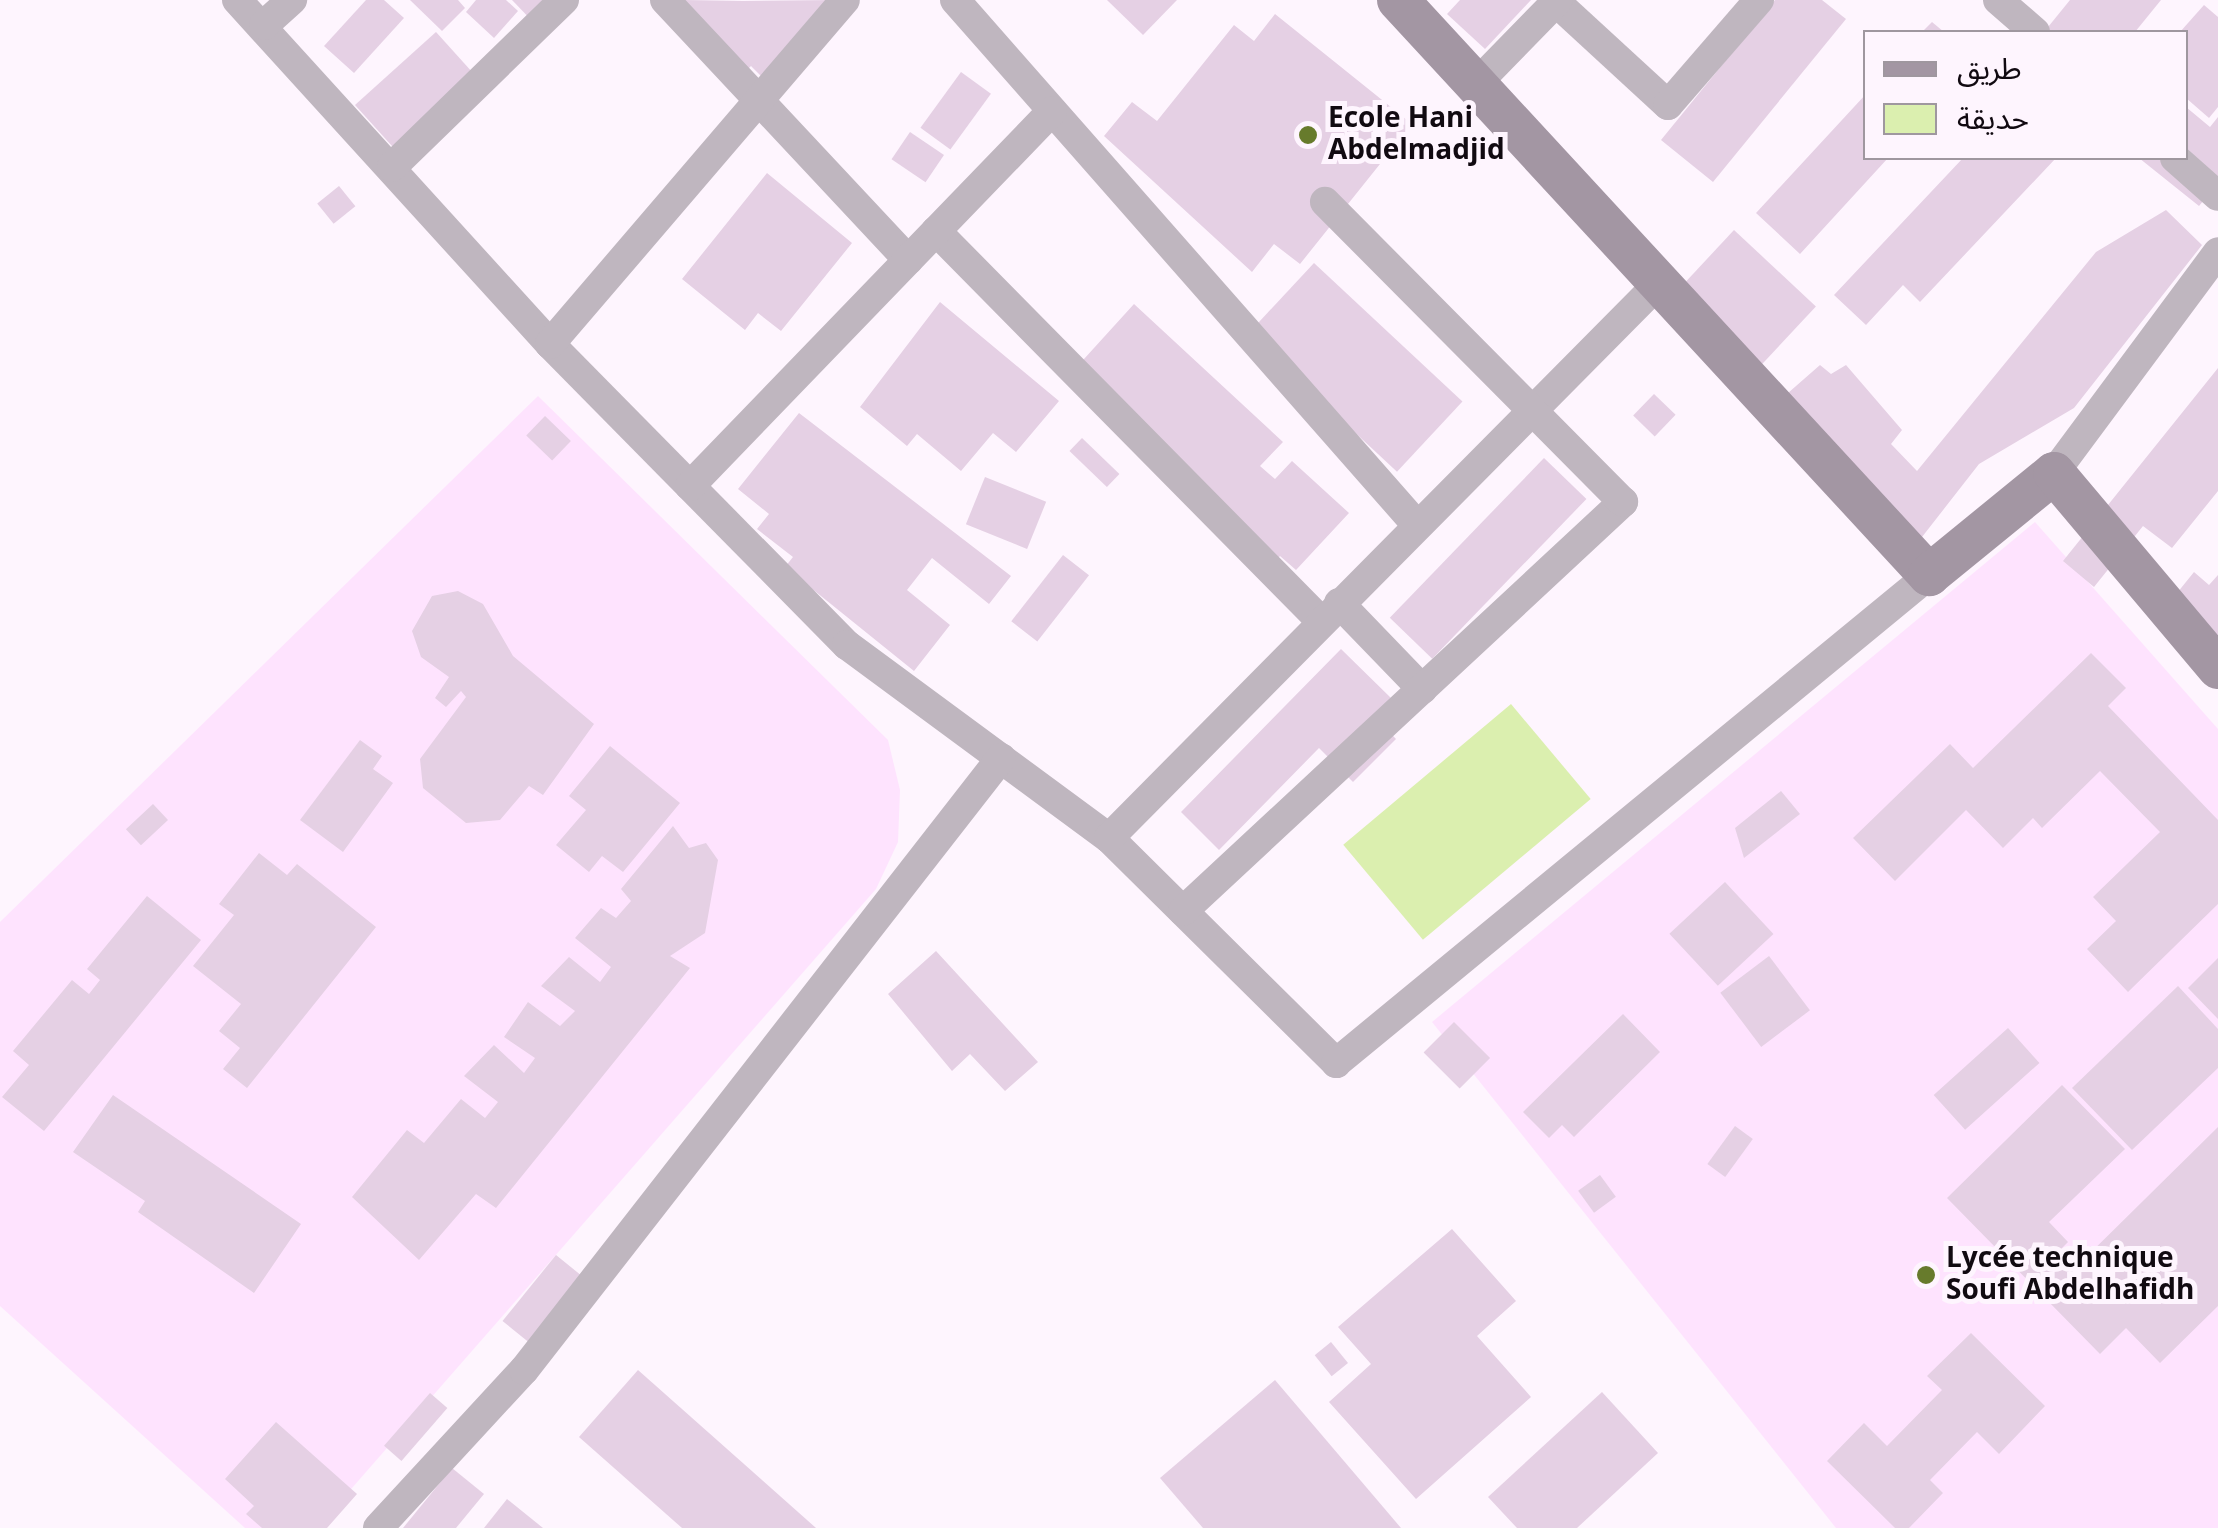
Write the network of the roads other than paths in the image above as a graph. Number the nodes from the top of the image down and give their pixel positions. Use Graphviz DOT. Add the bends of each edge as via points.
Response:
graph roads {
  1 [pos="237,0"];
  2 [pos="292,0"];
  3 [pos="564,0"];
  4 [pos="666,0"];
  5 [pos="845,0"];
  6 [pos="955,0"];
  7 [pos="1398,0"];
  8 [pos="1998,0"];
  9 [pos="1557,1"];
  10 [pos="1757,1"];
  11 [pos="264,25"];
  12 [pos="2033,30"];
  13 [pos="1476,84"];
  14 [pos="760,99"];
  15 [pos="1052,111"];
  16 [pos="2177,160"];
  17 [pos="392,167"];
  18 [pos="2218,196"];
  19 [pos="1324,202"];
  20 [pos="936,231"];
  21 [pos="2218,252"];
  22 [pos="908,260"];
  23 [pos="1659,283"];
  24 [pos="550,344"];
  25 [pos="1530,408"];
  26 [pos="2054,473"];
  27 [pos="690,486"];
  28 [pos="1416,524"];
  29 [pos="1928,576"];
  30 [pos="1330,612"];
  31 [pos="2218,668"];
  32 [pos="1422,689"];
  33 [pos="1001,758"];
  34 [pos="1108,838"];
  35 [pos="1182,911"];
  36 [pos="378,1528"];
  1 -- 11 [label="street"];
  2 -- 11 [label="street"];
  3 -- 17 [label="street"];
  4 -- 14 [label="street"];
  5 -- 14 [label="street"];
  6 -- 15 [label="street"];
  7 -- 13 [label="street"];
  8 -- 12 [label="street"];
  9 -- 10 [label="street" via="1668,105"];
  9 -- 13 [label="street"];
  11 -- 17 [label="street"];
  13 -- 23 [label="street"];
  14 -- 22 [label="street"];
  14 -- 24 [label="street"];
  15 -- 20 [label="street"];
  15 -- 28 [label="street"];
  16 -- 18 [label="street"];
  17 -- 24 [label="street"];
  19 -- 25 [label="street"];
  20 -- 22 [label="street"];
  20 -- 30 [label="street"];
  21 -- 26 [label="street"];
  22 -- 27 [label="street"];
  23 -- 25 [label="street"];
  23 -- 29 [label="street"];
  24 -- 27 [label="street"];
  25 -- 28 [label="street"];
  25 -- 32 [label="street" via="1624,502"];
  26 -- 29 [label="street"];
  26 -- 31 [label="street"];
  27 -- 33 [label="street" via="848,645"];
  28 -- 30 [label="street"];
  29 -- 35 [label="street" via="1336,1063"];
  30 -- 32 [label="street"];
  30 -- 34 [label="street"];
  32 -- 35 [label="street"];
  33 -- 34 [label="street"];
  33 -- 36 [label="street" via="524,1370"];
  34 -- 35 [label="street"];
}
